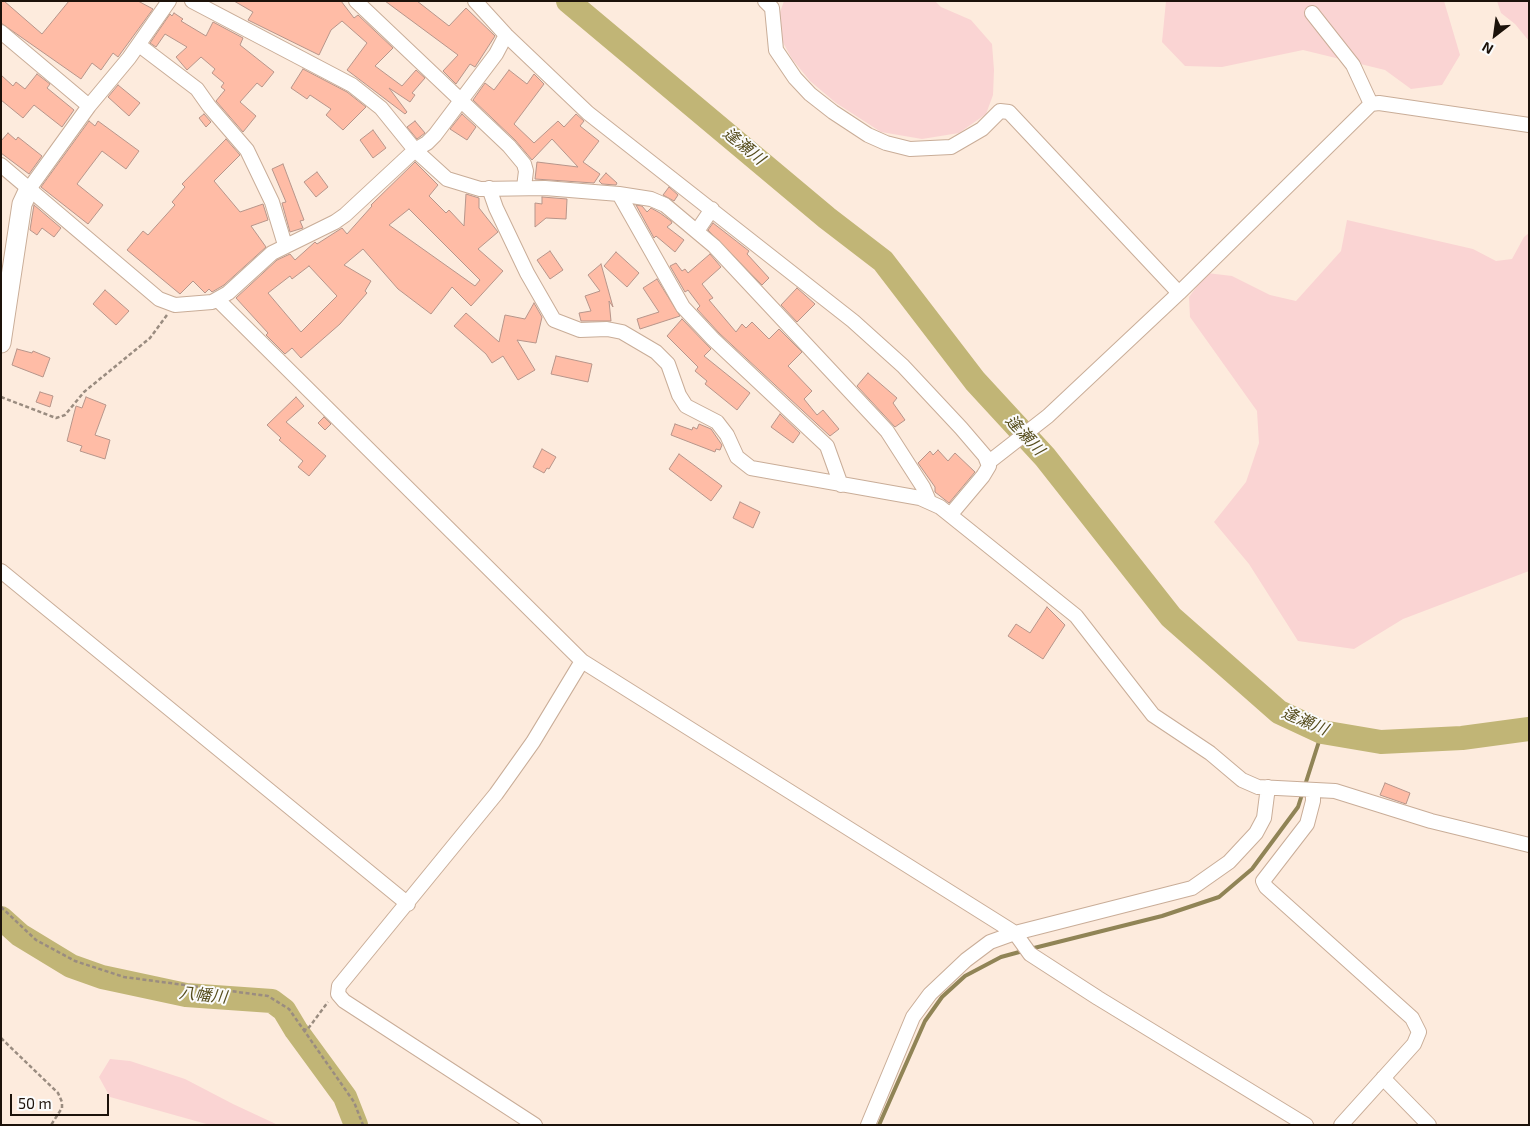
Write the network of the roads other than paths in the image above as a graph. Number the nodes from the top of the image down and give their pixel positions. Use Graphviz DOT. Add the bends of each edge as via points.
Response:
graph roads {
  1 [pos="169,1"];
  2 [pos="192,1"];
  3 [pos="356,1"];
  4 [pos="475,1"];
  5 [pos="765,1"];
  6 [pos="1312,14"];
  7 [pos="1,32"];
  8 [pos="506,35"];
  9 [pos="139,44"];
  10 [pos="460,101"];
  11 [pos="1370,104"];
  12 [pos="88,106"];
  13 [pos="1529,125"];
  14 [pos="414,150"];
  15 [pos="3,171"];
  16 [pos="524,187"];
  17 [pos="489,188"];
  18 [pos="29,189"];
  19 [pos="619,194"];
  20 [pos="712,209"];
  21 [pos="697,231"];
  22 [pos="285,245"];
  23 [pos="1179,293"];
  24 [pos="218,300"];
  25 [pos="2,339"];
  26 [pos="993,459"];
  27 [pos="841,485"];
  28 [pos="929,501"];
  29 [pos="951,514"];
  30 [pos="1,571"];
  31 [pos="582,661"];
  32 [pos="1268,788"];
  33 [pos="1310,789"];
  34 [pos="1529,845"];
  35 [pos="408,904"];
  36 [pos="1018,938"];
  37 [pos="1383,1078"];
  38 [pos="535,1125"];
  39 [pos="868,1125"];
  40 [pos="1306,1125"];
  41 [pos="1341,1125"];
  42 [pos="1430,1125"];
  1 -- 9 [label="street"];
  2 -- 14 [label="street" via="352,85 381,108"];
  3 -- 10 [label="street"];
  4 -- 8 [label="street"];
  5 -- 23 [label="street" via="772,8 776,50 795,78 834,112 868,135 910,149 951,147 982,129 1000,111 1009,112"];
  6 -- 11 [label="street" via="1353,65"];
  7 -- 12 [label="street"];
  8 -- 10 [label="street" via="496,54"];
  8 -- 20 [label="street" via="588,113"];
  9 -- 12 [label="street"];
  9 -- 22 [label="street" via="197,89 247,150 272,202"];
  10 -- 14 [label="street" via="435,135"];
  10 -- 16 [label="street" via="522,161 526,171"];
  11 -- 13 [label="street" via="1379,102"];
  11 -- 23 [label="street"];
  12 -- 18 [label="street"];
  14 -- 17 [label="street" via="447,178 475,188"];
  14 -- 22 [label="street" via="345,215"];
  15 -- 18 [label="street"];
  16 -- 17 [label="street"];
  16 -- 19 [label="street"];
  17 -- 27 [label="street" via="527,273 554,320 580,330 622,332 656,352 668,364 686,406 717,422 737,457 746,465"];
  18 -- 24 [label="street" via="159,299 171,304"];
  18 -- 25 [label="street" via="22,204"];
  19 -- 21 [label="street" via="651,199 665,205"];
  19 -- 27 [label="street" via="683,307 827,446"];
  20 -- 21 [label="street"];
  20 -- 26 [label="street" via="853,321 904,366"];
  21 -- 28 [label="street" via="887,431"];
  22 -- 24 [label="street"];
  23 -- 26 [label="street" via="1037,426"];
  24 -- 31 [label="street"];
  26 -- 29 [label="street" via="984,476"];
  27 -- 28 [label="street"];
  28 -- 29 [label="street"];
  29 -- 32 [label="street" via="1076,616 1153,715 1210,753 1242,780"];
  30 -- 35 [label="street"];
  31 -- 35 [label="street" via="533,742 501,787"];
  31 -- 36 [label="street"];
  32 -- 33 [label="street"];
  32 -- 36 [label="street" via="1264,818 1256,833 1229,862 1192,888"];
  33 -- 34 [label="street" via="1335,791 1431,821"];
  33 -- 37 [label="street" via="1313,801 1308,824 1263,881 1418,1026 1418,1039"];
  35 -- 38 [label="street" via="339,986 338,994 344,1001"];
  36 -- 39 [label="street" via="990,942 930,994 913,1017"];
  36 -- 40 [label="street" via="1030,954"];
  37 -- 41 [label="street"];
  37 -- 42 [label="street"];
}
